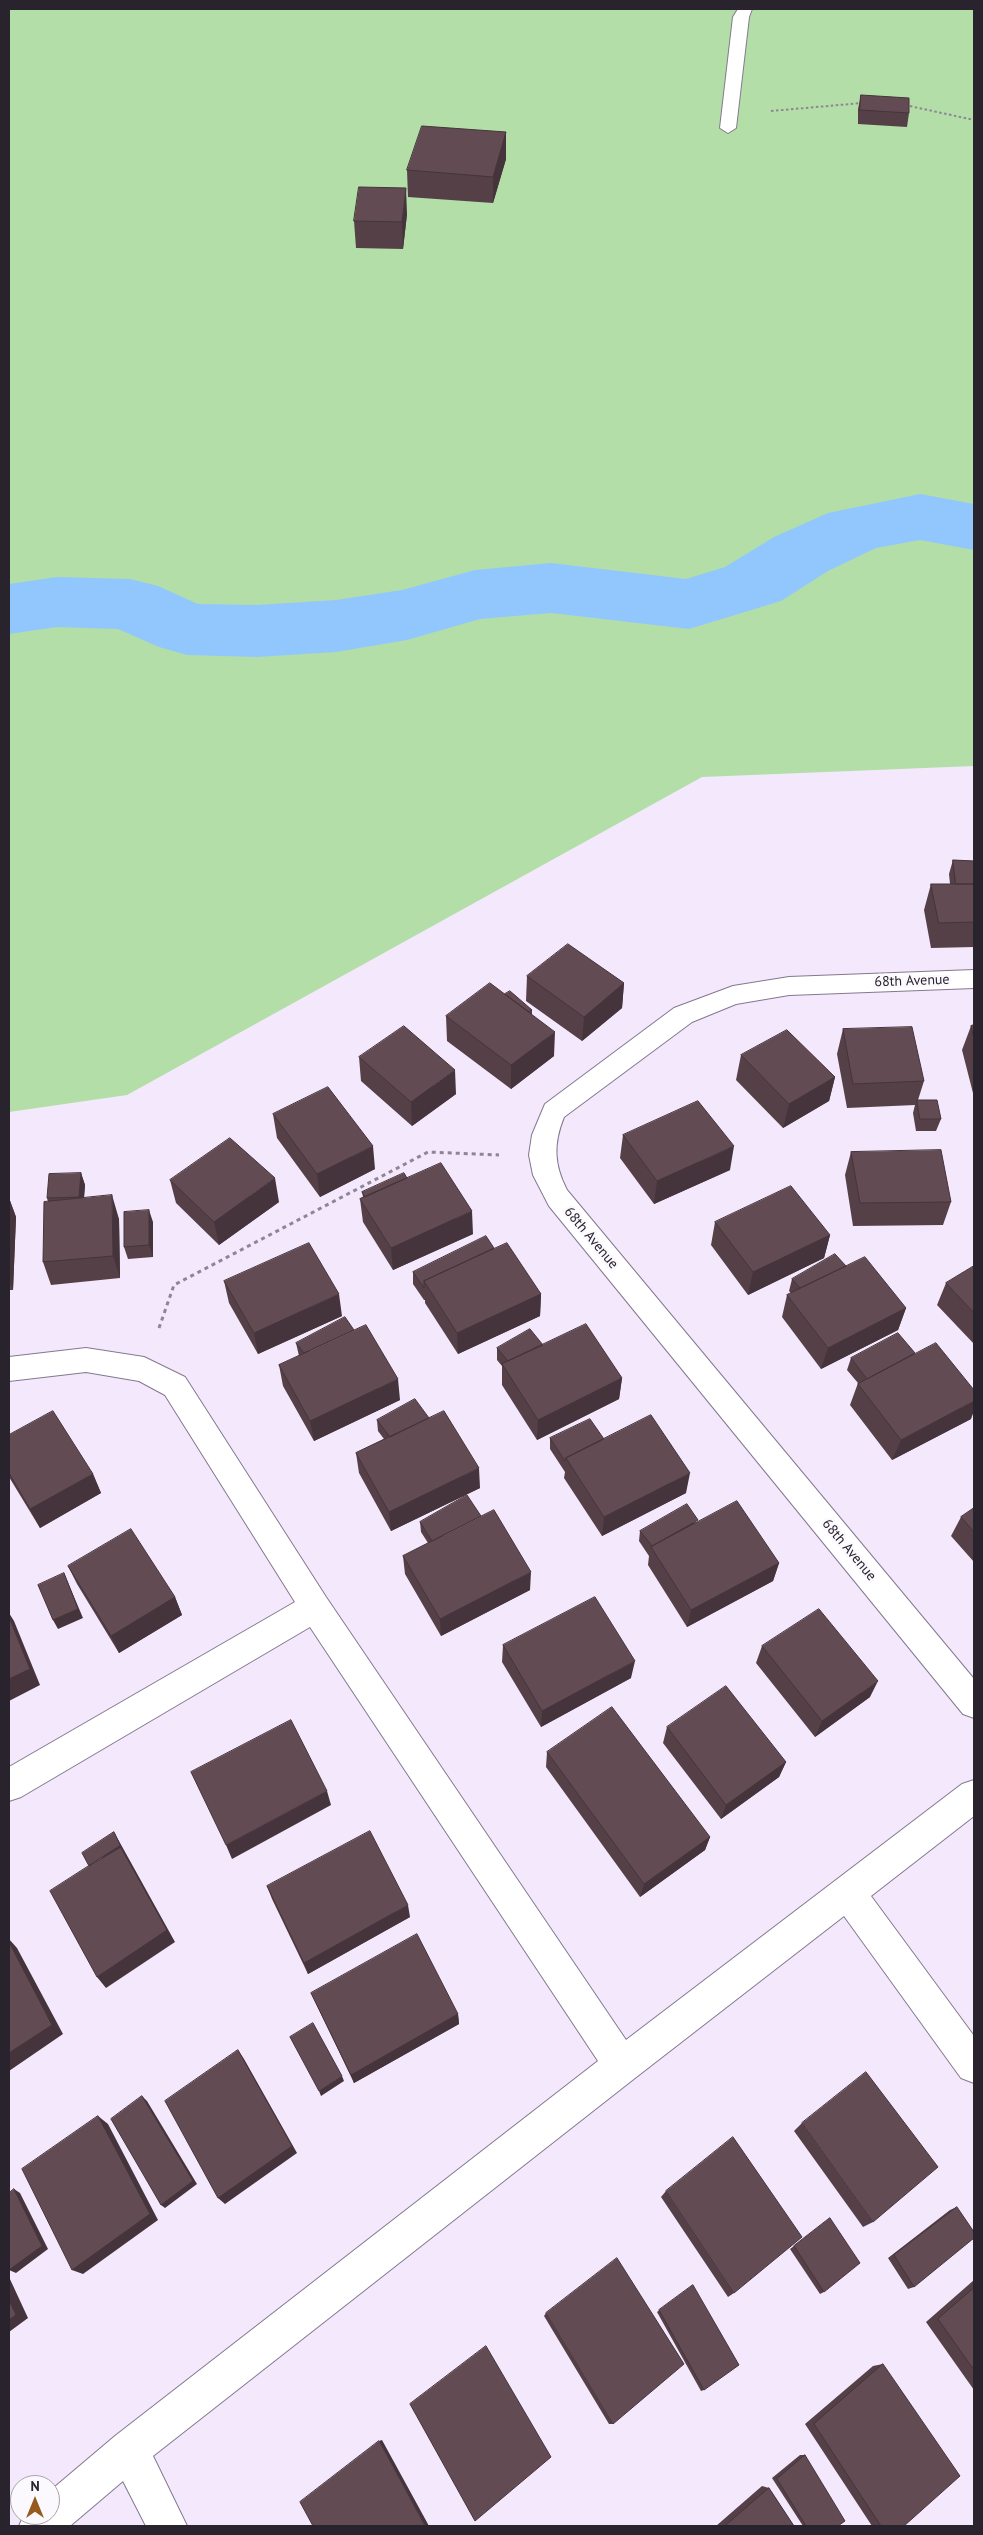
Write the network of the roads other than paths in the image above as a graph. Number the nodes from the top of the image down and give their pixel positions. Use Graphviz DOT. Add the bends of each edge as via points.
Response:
graph roads {
  1 [pos="745,9"];
  2 [pos="729,122"];
  3 [pos="974,979"];
  4 [pos="9,1369"];
  5 [pos="315,1607"];
  6 [pos="974,1703"];
  7 [pos="9,1785"];
  8 [pos="974,1796"];
  9 [pos="847,1892"];
  10 [pos="622,2065"];
  11 [pos="974,2065"];
  12 [pos="129,2450"];
  13 [pos="39,2526"];
  14 [pos="167,2526"];
  1 -- 2 [label="street" via="741,17"];
  3 -- 6 [label="street, 68th Avenue" via="789,986 733,994 683,1015 554,1111 543,1134 540,1156 546,1177 558,1198"];
  4 -- 5 [label="street" via="86,1360 144,1369 175,1386"];
  5 -- 7 [label="street"];
  5 -- 10 [label="street"];
  8 -- 9 [label="street"];
  9 -- 10 [label="street"];
  9 -- 11 [label="street"];
  10 -- 12 [label="street"];
  12 -- 13 [label="street"];
  12 -- 14 [label="street"];
}
